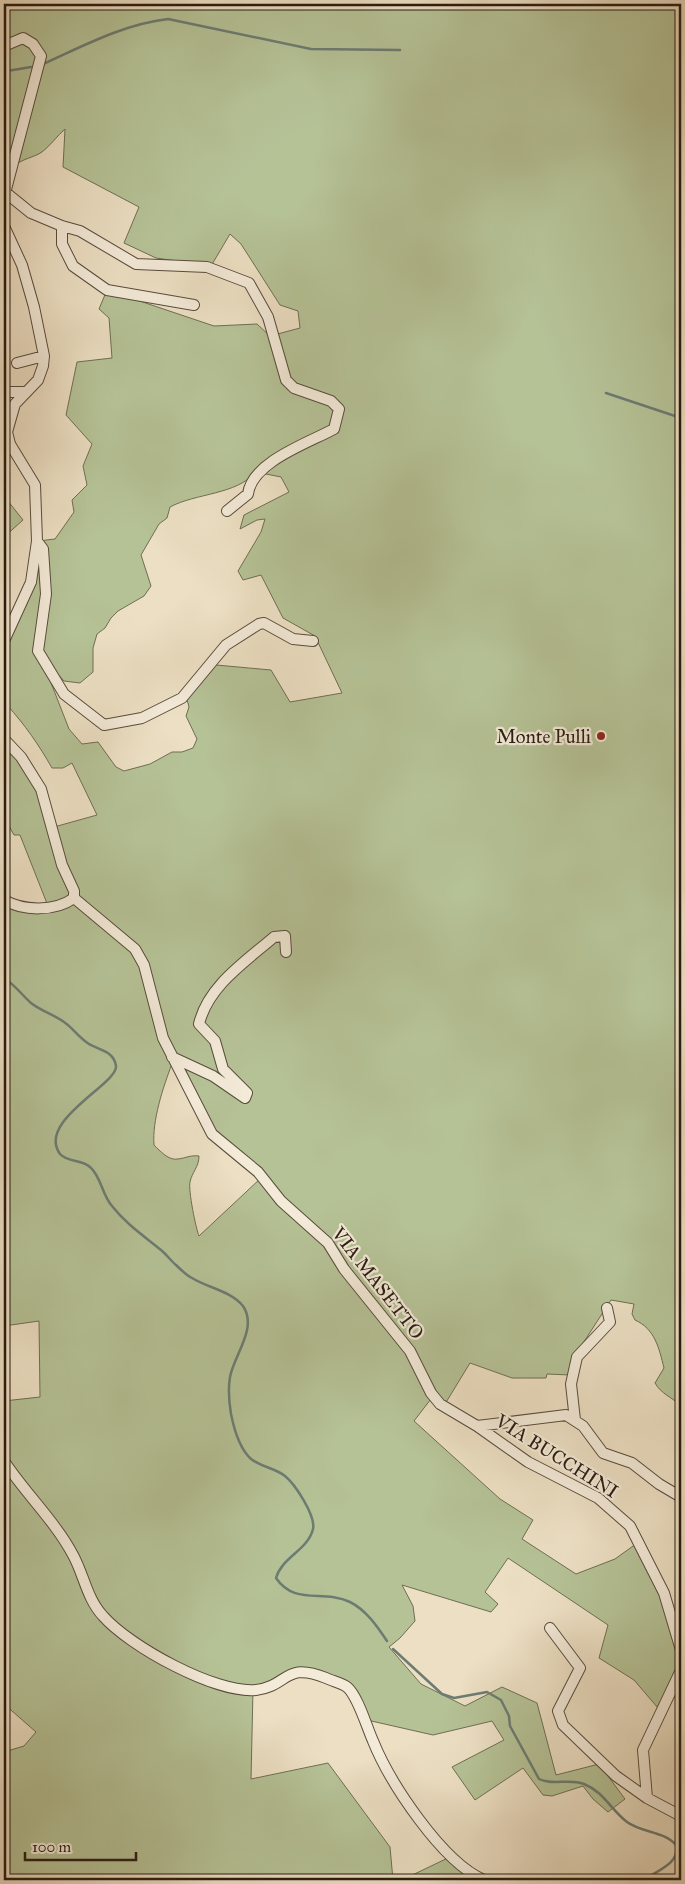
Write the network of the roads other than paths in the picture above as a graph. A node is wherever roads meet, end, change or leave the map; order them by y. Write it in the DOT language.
graph roads {
  1 [pos="9,44"];
  2 [pos="4,195"];
  3 [pos="4,226"];
  4 [pos="62,226"];
  5 [pos="194,304"];
  6 [pos="44,356"];
  7 [pos="17,363"];
  8 [pos="4,392"];
  9 [pos="24,392"];
  10 [pos="6,433"];
  11 [pos="227,511"];
  12 [pos="37,541"];
  13 [pos="4,641"];
  14 [pos="313,641"];
  15 [pos="4,739"];
  16 [pos="74,898"];
  17 [pos="4,900"];
  18 [pos="286,952"];
  19 [pos="172,1056"];
  20 [pos="607,1308"];
  21 [pos="575,1420"];
  22 [pos="477,1426"];
  23 [pos="4,1461"];
  24 [pos="681,1497"];
  25 [pos="550,1628"];
  26 [pos="681,1650"];
  27 [pos="681,1670"];
  28 [pos="647,1798"];
  29 [pos="681,1816"];
  30 [pos="484,1880"];
  1 -- 2 [label="street"];
  2 -- 4 [label="street"];
  3 -- 6 [label="street"];
  4 -- 5 [label="street"];
  4 -- 11 [label="street"];
  6 -- 7 [label="street"];
  6 -- 9 [label="street"];
  8 -- 9 [label="street"];
  9 -- 10 [label="street"];
  10 -- 12 [label="street"];
  12 -- 13 [label="street"];
  12 -- 14 [label="street"];
  15 -- 16 [label="street"];
  16 -- 17 [label="street"];
  16 -- 19 [label="street, VIA MASETTO"];
  18 -- 19 [label="street"];
  19 -- 22 [label="street, VIA MASETTO"];
  20 -- 21 [label="street"];
  21 -- 22 [label="street"];
  21 -- 24 [label="street"];
  22 -- 26 [label="street, VIA BUCCHINI"];
  23 -- 30 [label="street"];
  25 -- 28 [label="street"];
  27 -- 28 [label="street"];
  28 -- 29 [label="street"];
}
